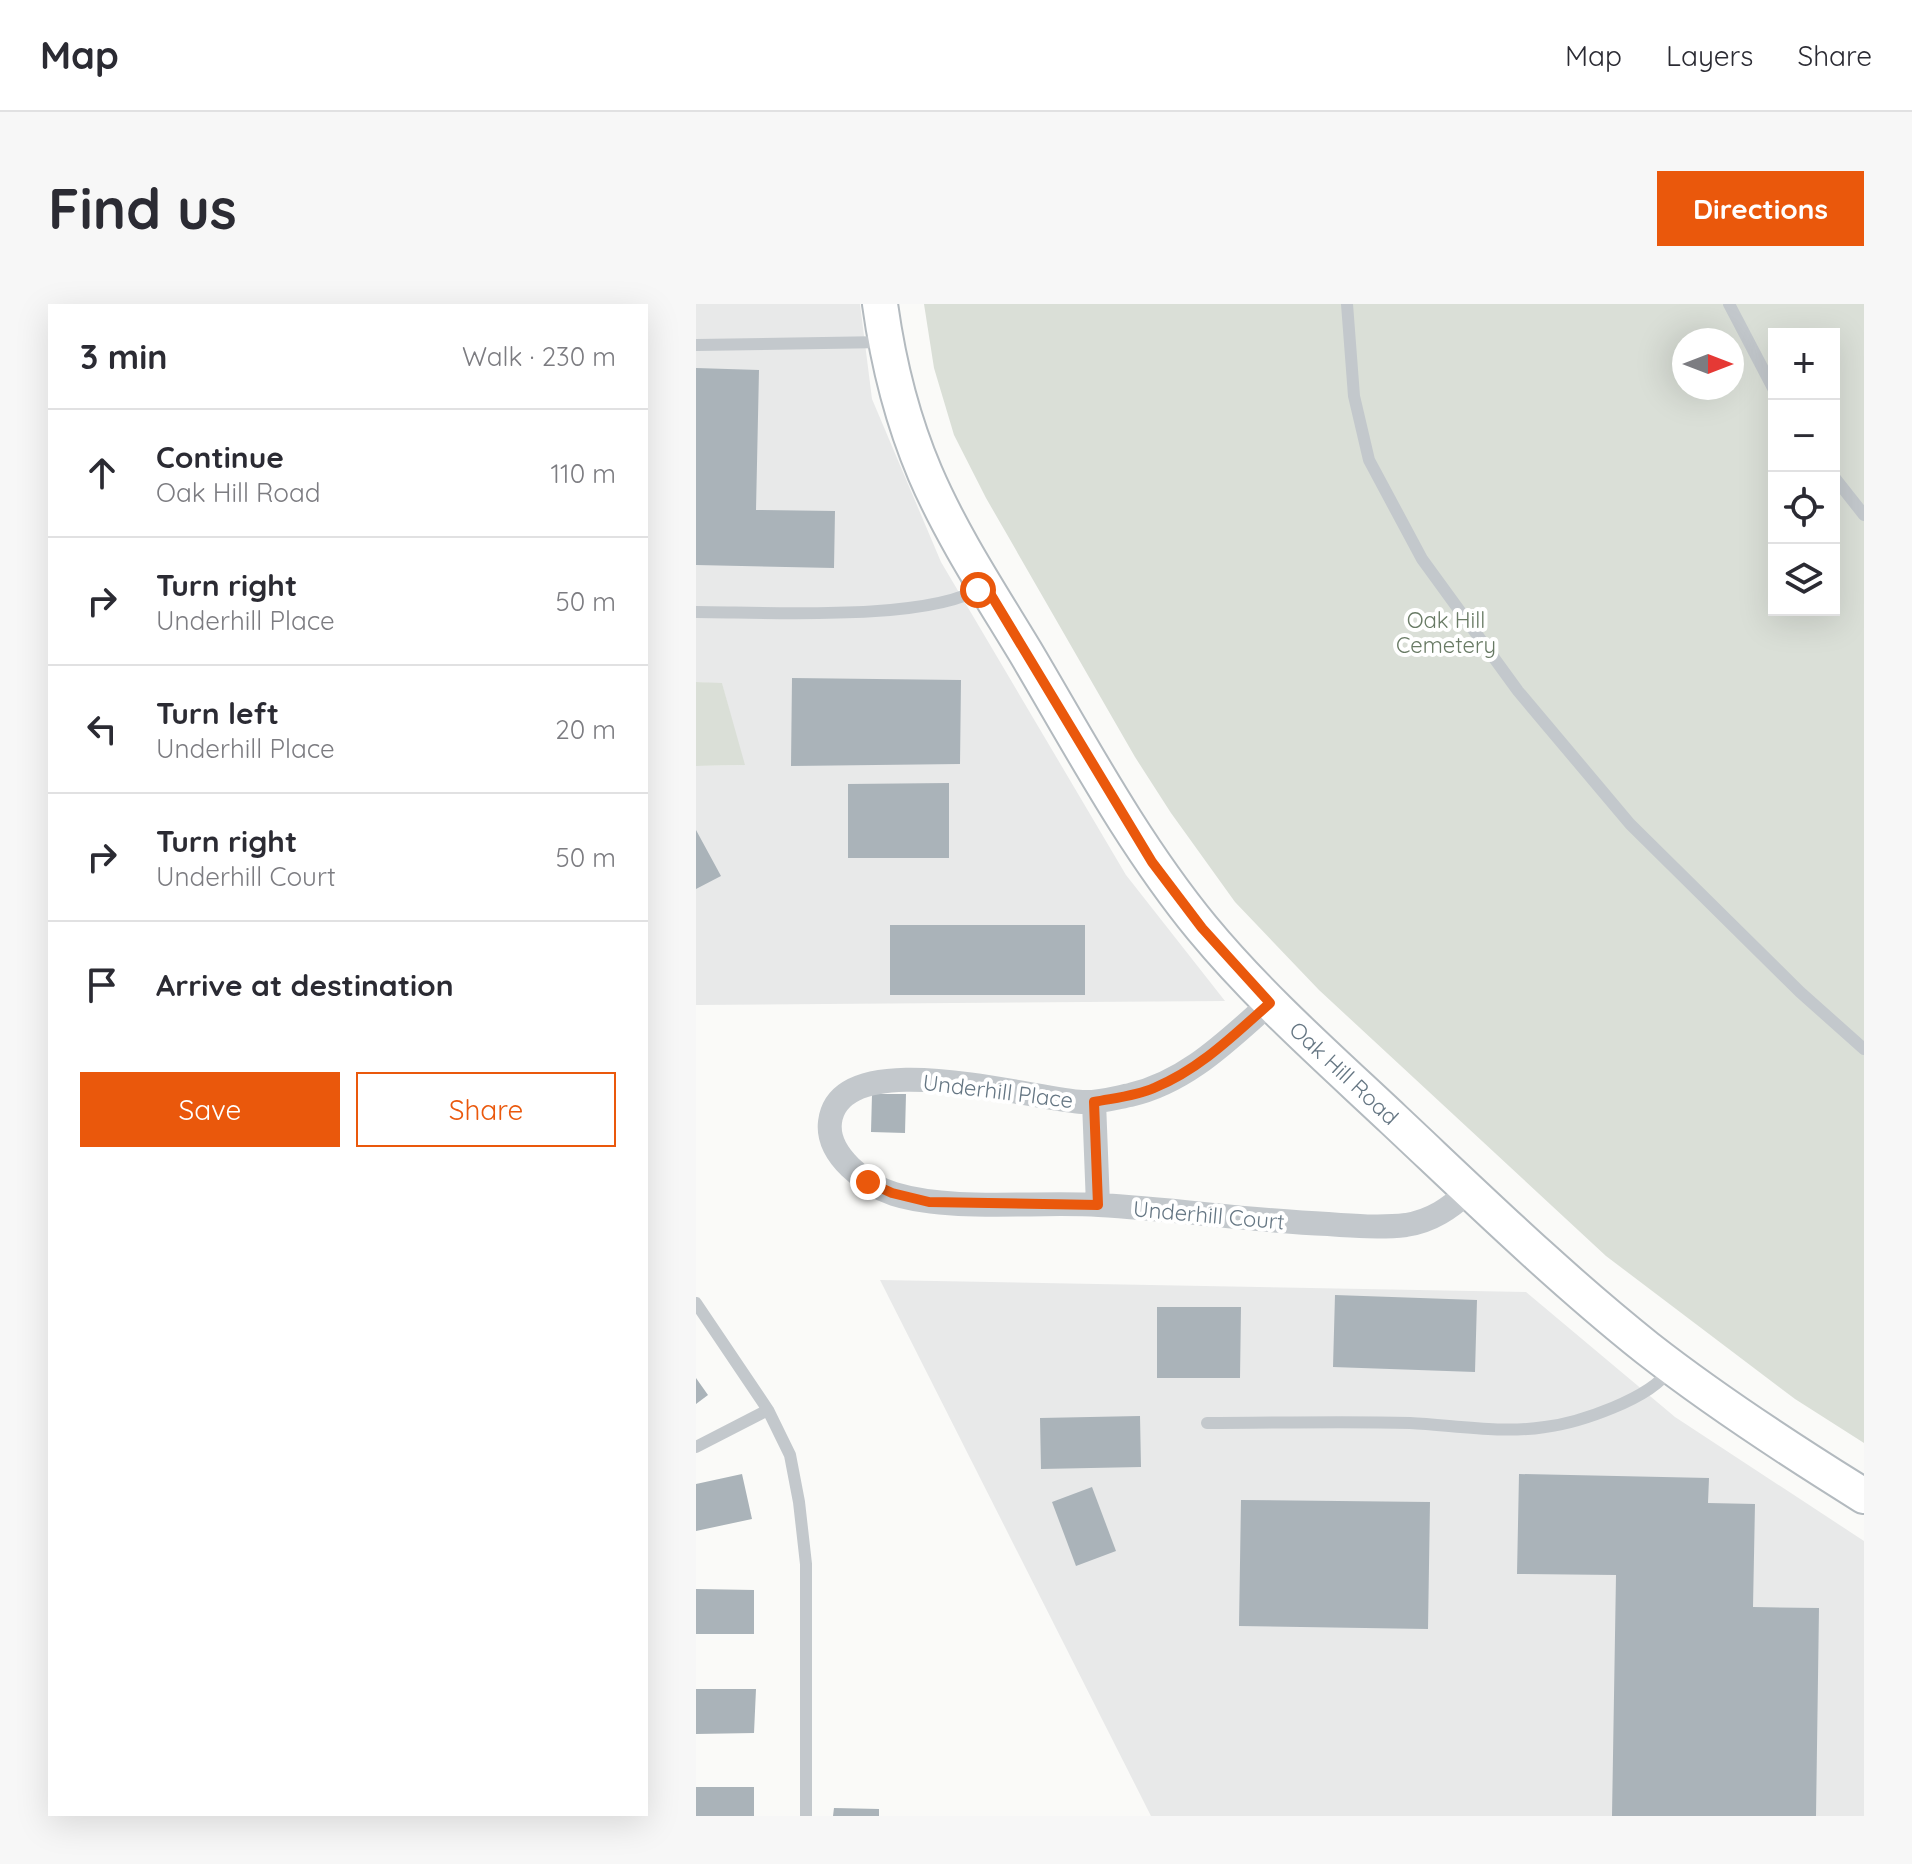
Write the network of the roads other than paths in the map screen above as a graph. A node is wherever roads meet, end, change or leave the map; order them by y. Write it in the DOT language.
graph roads {
  1 [pos="880,304"];
  2 [pos="1347,304"];
  3 [pos="1729,304"];
  4 [pos="887,343"];
  5 [pos="696,345"];
  6 [pos="1768,379"];
  7 [pos="1840,485"];
  8 [pos="1864,515"];
  9 [pos="985,585"];
  10 [pos="696,612"];
  11 [pos="1270,1003"];
  12 [pos="1864,1049"];
  13 [pos="1094,1102"];
  14 [pos="830,1127"];
  15 [pos="1469,1191"];
  16 [pos="1098,1205"];
  17 [pos="696,1303"];
  18 [pos="1671,1366"];
  19 [pos="768,1410"];
  20 [pos="1207,1423"];
  21 [pos="696,1447"];
  22 [pos="1864,1496"];
  23 [pos="806,1816"];
  1 -- 4 [label="main road, Oak Hill Road"];
  2 -- 12 [label="lane"];
  3 -- 6 [label="lane"];
  4 -- 5 [label="lane"];
  4 -- 9 [label="main road, Oak Hill Road"];
  7 -- 8 [label="lane"];
  9 -- 10 [label="lane"];
  9 -- 11 [label="main road, Oak Hill Road"];
  11 -- 13 [label="street, Underhill Place"];
  11 -- 15 [label="main road, Oak Hill Road"];
  13 -- 14 [label="street, Underhill Place"];
  13 -- 16 [label="street, Underhill Place"];
  14 -- 16 [label="street, Underhill Court"];
  15 -- 16 [label="street, Underhill Court"];
  15 -- 18 [label="main road, Oak Hill Road"];
  17 -- 19 [label="lane"];
  18 -- 20 [label="lane"];
  18 -- 22 [label="main road, Oak Hill Road"];
  19 -- 21 [label="lane"];
  19 -- 23 [label="lane"];
}
